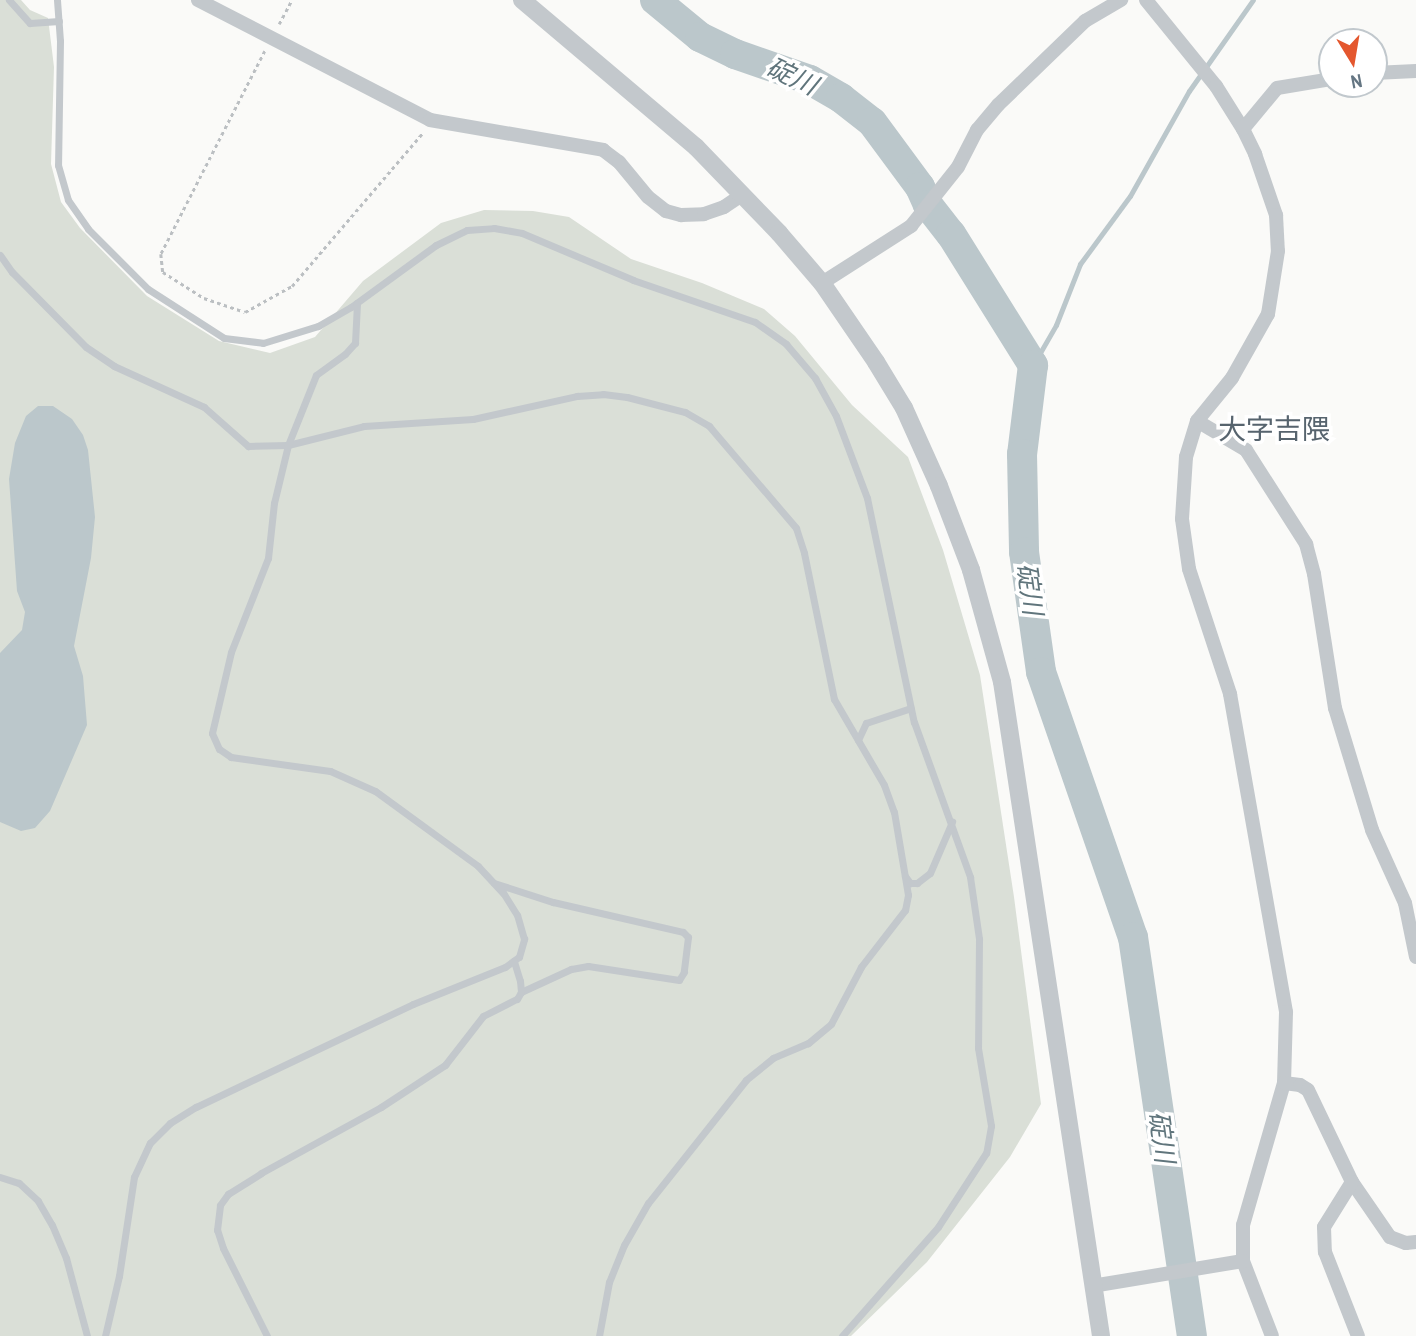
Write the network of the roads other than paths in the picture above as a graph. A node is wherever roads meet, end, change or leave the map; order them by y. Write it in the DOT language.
graph roads {
  1 [pos="9,0"];
  2 [pos="57,0"];
  3 [pos="198,0"];
  4 [pos="522,0"];
  5 [pos="1121,0"];
  6 [pos="1146,0"];
  7 [pos="59,21"];
  8 [pos="1416,71"];
  9 [pos="1388,73"];
  10 [pos="1318,81"];
  11 [pos="1243,130"];
  12 [pos="743,194"];
  13 [pos="0,255"];
  14 [pos="822,283"];
  15 [pos="357,303"];
  16 [pos="1197,421"];
  17 [pos="288,445"];
  18 [pos="911,708"];
  19 [pos="858,740"];
  20 [pos="952,822"];
  21 [pos="904,876"];
  22 [pos="494,883"];
  23 [pos="1416,957"];
  24 [pos="513,961"];
  25 [pos="520,992"];
  26 [pos="1284,1083"];
  27 [pos="0,1177"];
  28 [pos="1352,1182"];
  29 [pos="1416,1242"];
  30 [pos="1242,1261"];
  31 [pos="1092,1286"];
  32 [pos="87,1336"];
  33 [pos="105,1336"];
  34 [pos="267,1336"];
  35 [pos="598,1336"];
  36 [pos="842,1336"];
  37 [pos="1101,1336"];
  38 [pos="1272,1336"];
  39 [pos="1358,1336"];
  1 -- 7 [label="lane"];
  2 -- 7 [label="lane"];
  3 -- 12 [label="street"];
  4 -- 12 [label="street"];
  5 -- 14 [label="street"];
  6 -- 11 [label="street"];
  7 -- 15 [label="lane"];
  8 -- 9 [label="street"];
  10 -- 11 [label="street"];
  11 -- 16 [label="street"];
  12 -- 14 [label="street"];
  13 -- 17 [label="lane"];
  14 -- 31 [label="street"];
  15 -- 17 [label="lane"];
  15 -- 18 [label="lane"];
  16 -- 23 [label="street"];
  16 -- 26 [label="street"];
  17 -- 19 [label="lane"];
  17 -- 22 [label="lane"];
  18 -- 19 [label="lane"];
  18 -- 20 [label="lane"];
  19 -- 21 [label="lane"];
  20 -- 21 [label="lane"];
  20 -- 36 [label="lane"];
  21 -- 35 [label="lane"];
  22 -- 24 [label="lane"];
  22 -- 25 [label="lane"];
  24 -- 25 [label="lane"];
  24 -- 33 [label="lane"];
  25 -- 34 [label="lane"];
  26 -- 28 [label="street"];
  26 -- 30 [label="street"];
  27 -- 32 [label="lane"];
  28 -- 29 [label="street"];
  28 -- 39 [label="street"];
  30 -- 31 [label="street"];
  30 -- 38 [label="street"];
  31 -- 37 [label="street"];
}
